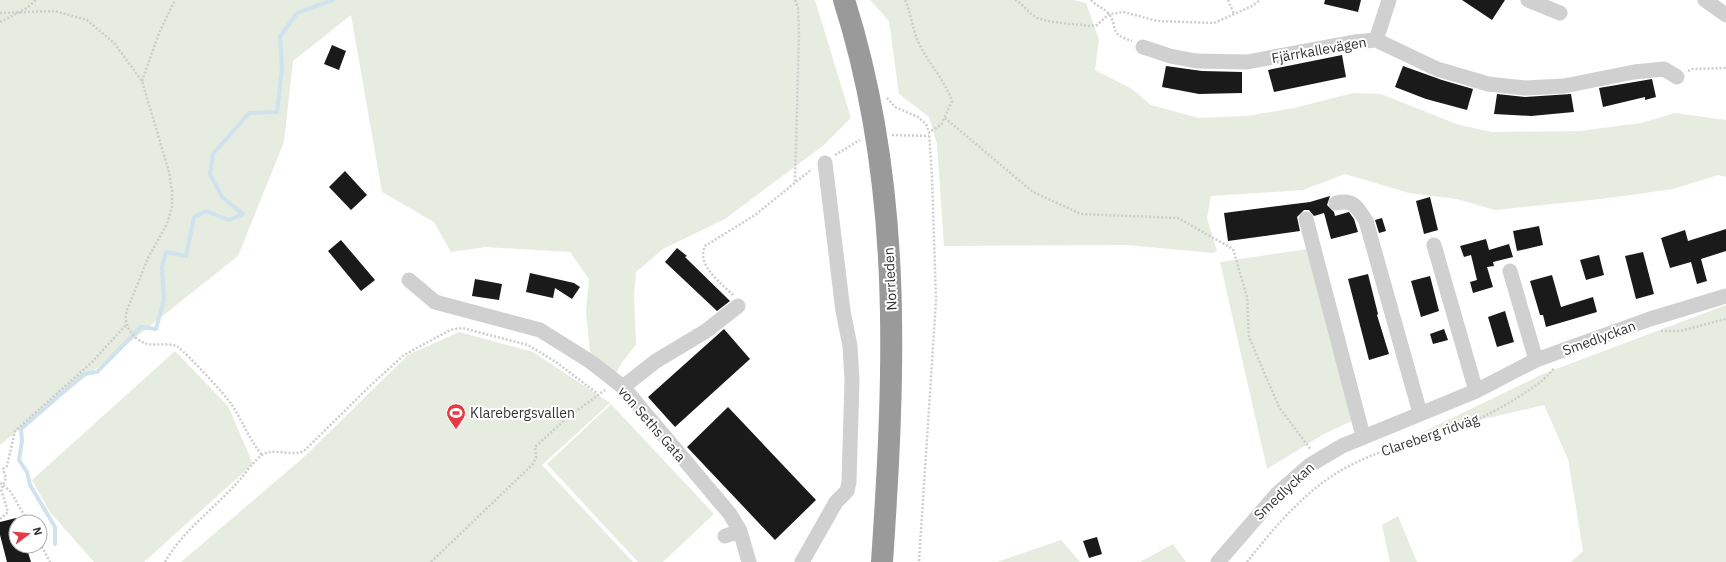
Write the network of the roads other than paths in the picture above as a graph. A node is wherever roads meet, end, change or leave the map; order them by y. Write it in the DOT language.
graph roads {
  1 [pos="844,0"];
  2 [pos="1389,0"];
  3 [pos="1528,0"];
  4 [pos="1705,0"];
  5 [pos="1560,13"];
  6 [pos="1726,15"];
  7 [pos="1376,40"];
  8 [pos="1143,47"];
  9 [pos="1677,77"];
  10 [pos="825,163"];
  11 [pos="1336,203"];
  12 [pos="1306,219"];
  13 [pos="1434,245"];
  14 [pos="1510,271"];
  15 [pos="409,280"];
  16 [pos="1726,296"];
  17 [pos="738,306"];
  18 [pos="1536,360"];
  19 [pos="620,385"];
  20 [pos="1476,391"];
  21 [pos="1420,413"];
  22 [pos="1363,436"];
  23 [pos="740,531"];
  24 [pos="725,536"];
  25 [pos="749,562"];
  26 [pos="802,562"];
  27 [pos="882,562"];
  28 [pos="1218,562"];
  1 -- 27 [label="highway, Norrleden"];
  2 -- 7 [label="street"];
  3 -- 5 [label="street"];
  4 -- 6 [label="street"];
  7 -- 8 [label="street, Fjärrkallevägen"];
  7 -- 9 [label="street, Fjärrkallevägen"];
  10 -- 26 [label="street"];
  11 -- 21 [label="street"];
  12 -- 22 [label="street"];
  13 -- 20 [label="street"];
  14 -- 18 [label="street"];
  15 -- 19 [label="street, von Seths Gata"];
  16 -- 18 [label="street, Smedlyckan"];
  17 -- 19 [label="street"];
  18 -- 20 [label="street, Smedlyckan"];
  19 -- 23 [label="street, von Seths Gata"];
  20 -- 21 [label="street, Smedlyckan"];
  21 -- 22 [label="street, Smedlyckan"];
  22 -- 28 [label="street, Smedlyckan"];
  23 -- 24 [label="street"];
  23 -- 25 [label="street, von Seths Gata"];
}
